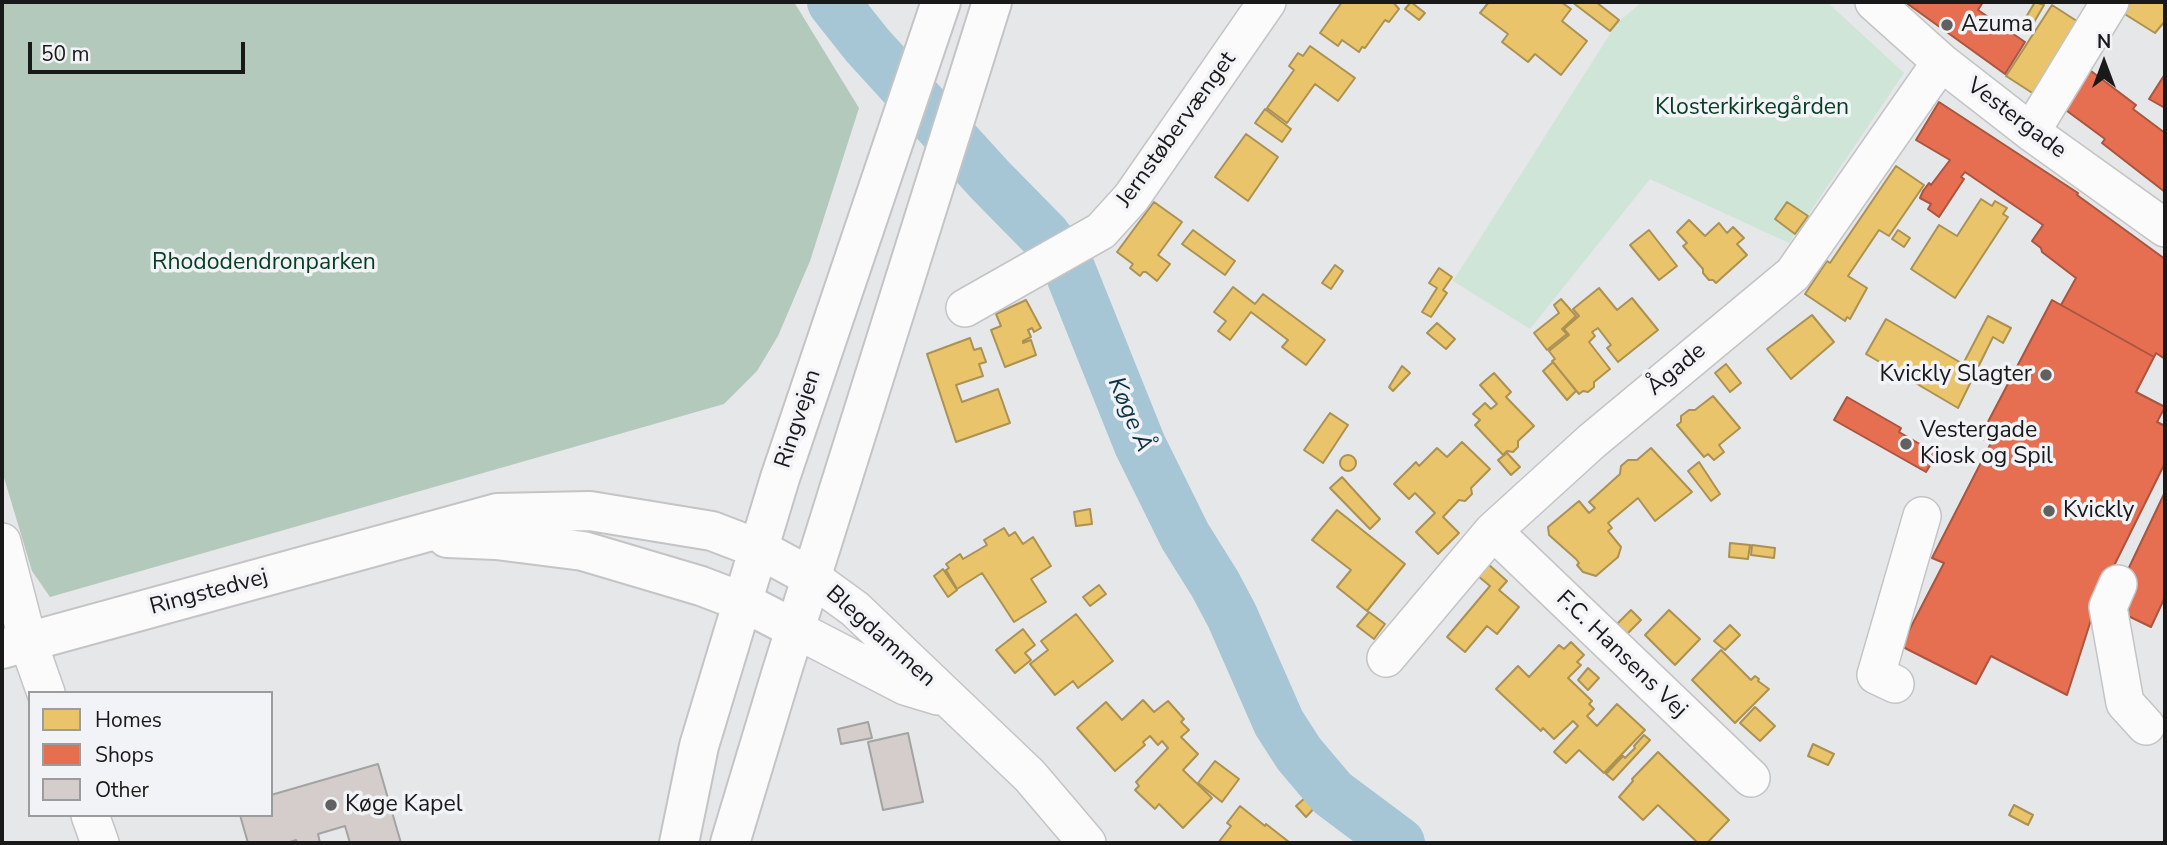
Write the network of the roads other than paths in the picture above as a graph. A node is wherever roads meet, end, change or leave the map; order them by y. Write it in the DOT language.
graph roads {
  1 [pos="992,2"];
  2 [pos="1267,2"];
  3 [pos="1874,2"];
  4 [pos="2110,2"];
  5 [pos="937,17"];
  6 [pos="1941,61"];
  7 [pos="2031,132"];
  8 [pos="2165,228"];
  9 [pos="965,308"];
  10 [pos="1922,516"];
  11 [pos="1493,531"];
  12 [pos="417,537"];
  13 [pos="2,542"];
  14 [pos="759,549"];
  15 [pos="811,577"];
  16 [pos="2118,584"];
  17 [pos="743,602"];
  18 [pos="795,629"];
  19 [pos="15,645"];
  20 [pos="1386,658"];
  21 [pos="1895,684"];
  22 [pos="45,691"];
  23 [pos="948,699"];
  24 [pos="2146,726"];
  25 [pos="1751,778"];
  26 [pos="91,817"];
  27 [pos="100,843"];
  28 [pos="678,843"];
  29 [pos="730,843"];
  30 [pos="1087,843"];
  1 -- 15 [label="main road"];
  2 -- 9 [label="street, Jernstøbervænget"];
  3 -- 6 [label="street, Vestergade"];
  4 -- 7 [label="street"];
  5 -- 14 [label="main road, Ringvejen"];
  6 -- 7 [label="street, Vestergade"];
  6 -- 11 [label="street, Ågade"];
  7 -- 8 [label="street, Vestergade"];
  10 -- 21 [label="street"];
  11 -- 20 [label="street, Ågade"];
  11 -- 25 [label="street, F.C. Hansens Vej"];
  12 -- 14 [label="main road, Ringstedvej"];
  12 -- 17 [label="main road, Ringstedvej"];
  12 -- 19 [label="main road, Ringstedvej"];
  13 -- 19 [label="street"];
  14 -- 15 [label="main road, Ringstedvej"];
  14 -- 17 [label="main road, Ringvejen"];
  15 -- 18 [label="main road"];
  15 -- 23 [label="street, Blegdammen"];
  16 -- 24 [label="street"];
  17 -- 18 [label="main road, Ringstedvej"];
  17 -- 28 [label="main road, Ringvejen"];
  18 -- 23 [label="street, Blegdammen"];
  18 -- 29 [label="main road"];
  19 -- 22 [label="street"];
  23 -- 30 [label="street, Blegdammen"];
  26 -- 27 [label="street"];
}
